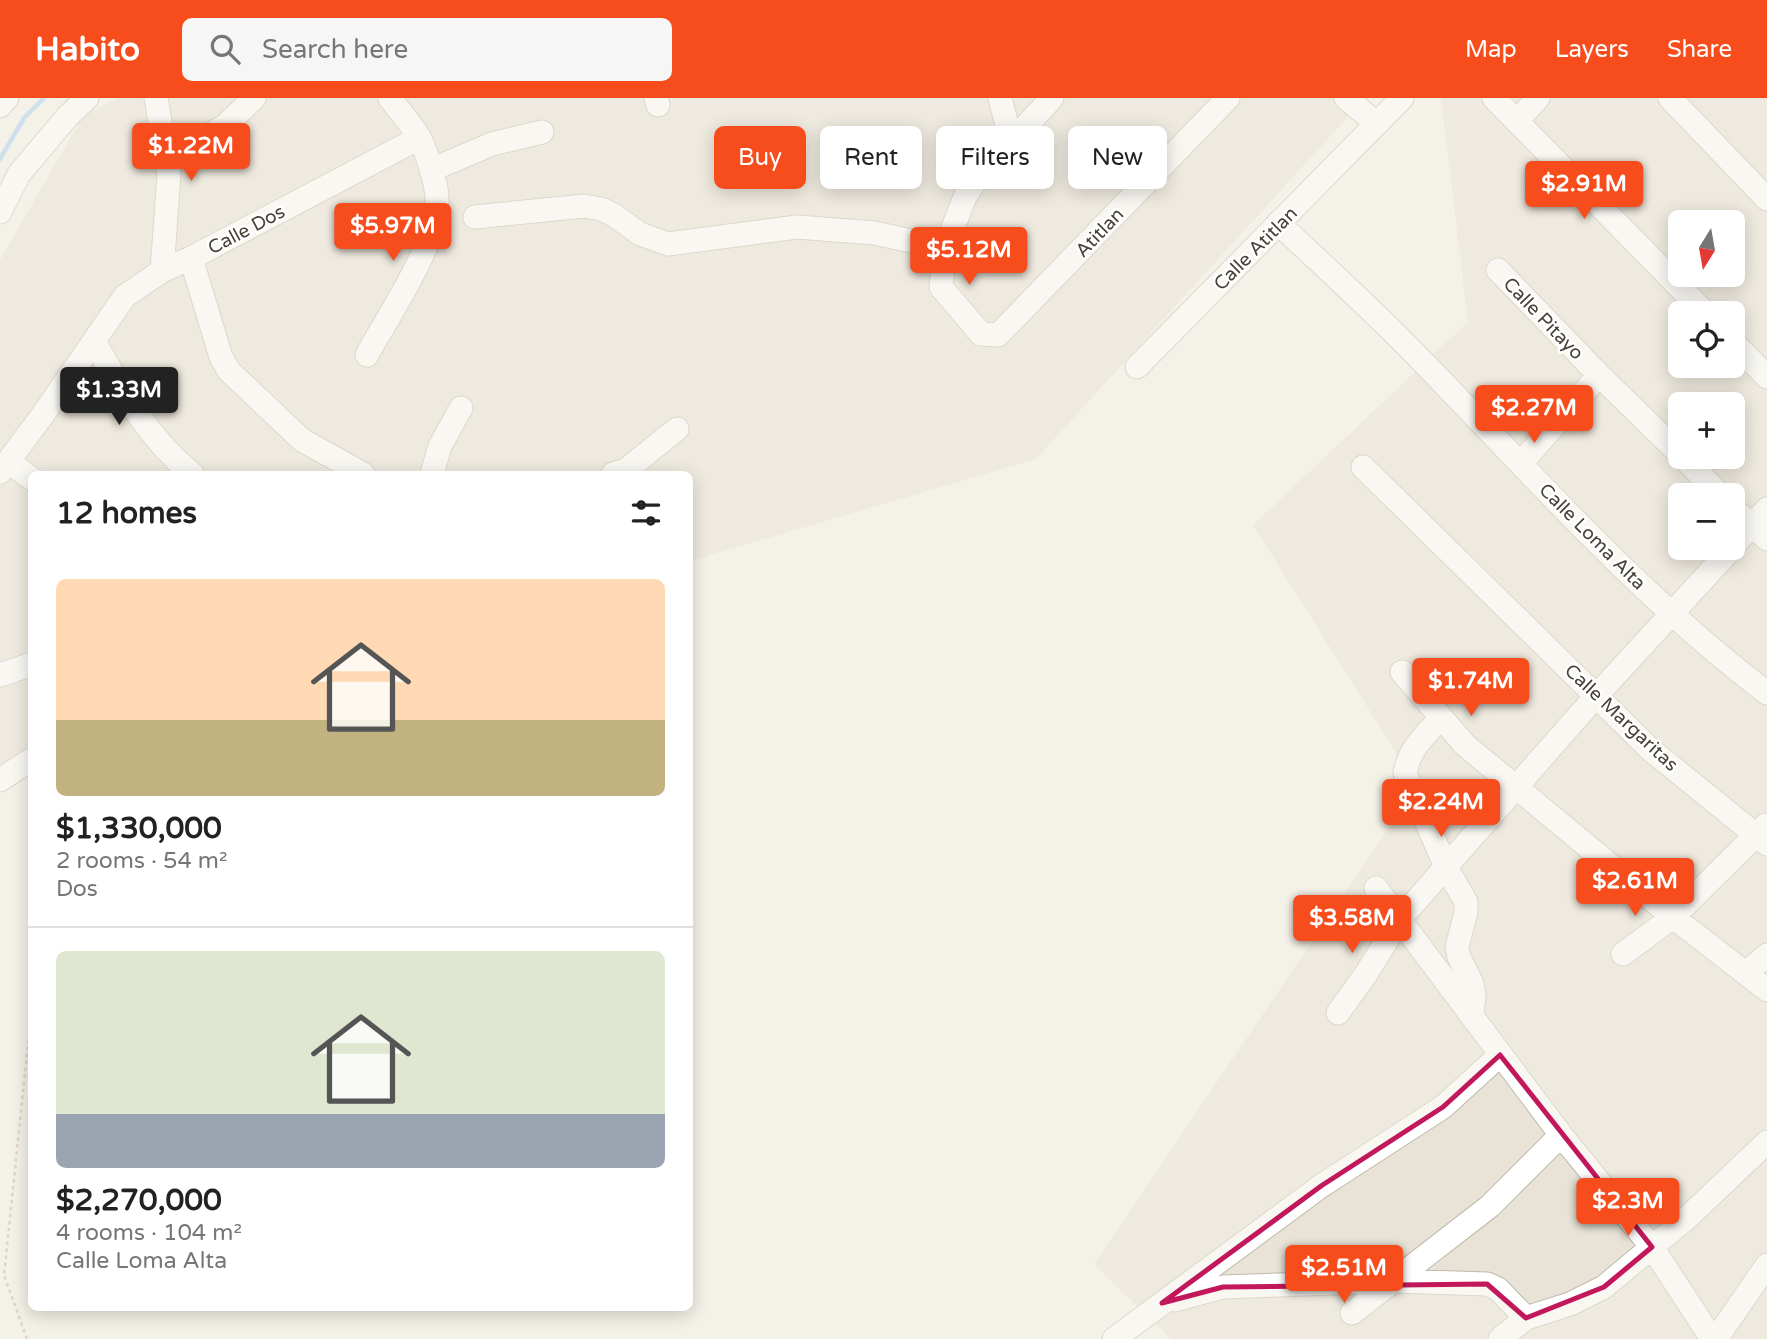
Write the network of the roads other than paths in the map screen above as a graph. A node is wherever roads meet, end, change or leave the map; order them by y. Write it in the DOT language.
graph roads {
  1 [pos="6,98"];
  2 [pos="87,98"];
  3 [pos="156,98"];
  4 [pos="254,98"];
  5 [pos="390,98"];
  6 [pos="1000,98"];
  7 [pos="1052,98"];
  8 [pos="1228,98"];
  9 [pos="1346,98"];
  10 [pos="1402,98"];
  11 [pos="1494,98"];
  12 [pos="1538,98"];
  13 [pos="1670,98"];
  14 [pos="0,106"];
  15 [pos="1517,121"];
  16 [pos="1377,124"];
  17 [pos="1007,126"];
  18 [pos="1025,126"];
  19 [pos="542,132"];
  20 [pos="419,138"];
  21 [pos="203,139"];
  22 [pos="431,170"];
  23 [pos="970,189"];
  24 [pos="1767,199"];
  25 [pos="0,212"];
  26 [pos="475,217"];
  27 [pos="1278,223"];
  28 [pos="945,248"];
  29 [pos="191,258"];
  30 [pos="1498,270"];
  31 [pos="162,271"];
  32 [pos="1693,301"];
  33 [pos="94,341"];
  34 [pos="1745,354"];
  35 [pos="367,355"];
  36 [pos="1137,367"];
  37 [pos="1598,375"];
  38 [pos="1767,377"];
  39 [pos="461,408"];
  40 [pos="677,429"];
  41 [pos="1668,442"];
  42 [pos="1521,463"];
  43 [pos="4,466"];
  44 [pos="1363,467"];
  45 [pos="1695,469"];
  46 [pos="188,471"];
  47 [pos="358,471"];
  48 [pos="433,471"];
  49 [pos="623,471"];
  50 [pos="28,476"];
  51 [pos="1708,483"];
  52 [pos="1767,509"];
  53 [pos="1745,520"];
  54 [pos="1759,533"];
  55 [pos="1720,560"];
  56 [pos="1672,614"];
  57 [pos="28,665"];
  58 [pos="1402,672"];
  59 [pos="0,675"];
  60 [pos="1767,693"];
  61 [pos="1597,695"];
  62 [pos="1441,718"];
  63 [pos="28,762"];
  64 [pos="0,780"];
  65 [pos="1516,788"];
  66 [pos="1763,834"];
  67 [pos="1446,867"];
  68 [pos="1376,888"];
  69 [pos="1673,917"];
  70 [pos="1400,919"];
  71 [pos="1623,954"];
  72 [pos="1767,955"];
  73 [pos="1746,973"];
  74 [pos="1767,990"];
  75 [pos="1338,1013"];
  76 [pos="1472,1014"];
  77 [pos="1500,1055"];
  78 [pos="1561,1135"];
  79 [pos="1767,1142"];
  80 [pos="1652,1247"];
  81 [pos="1767,1265"];
  82 [pos="1394,1281"];
  83 [pos="1162,1303"];
  84 [pos="1352,1313"];
  85 [pos="1526,1318"];
  86 [pos="1114,1339"];
  87 [pos="1500,1339"];
  88 [pos="1714,1339"];
  1 -- 14 [label="street"];
  2 -- 25 [label="street"];
  3 -- 31 [label="street"];
  4 -- 21 [label="street"];
  5 -- 20 [label="street"];
  6 -- 17 [label="street"];
  7 -- 18 [label="street"];
  8 -- 28 [label="street, Atitlan"];
  9 -- 16 [label="street"];
  10 -- 16 [label="street, Calle Atitlan"];
  11 -- 15 [label="street"];
  12 -- 15 [label="street"];
  13 -- 24 [label="street"];
  15 -- 32 [label="street"];
  16 -- 27 [label="street, Calle Atitlan"];
  19 -- 22 [label="street"];
  20 -- 22 [label="street"];
  20 -- 29 [label="street, Calle Dos"];
  22 -- 35 [label="street"];
  23 -- 28 [label="street"];
  26 -- 28 [label="street"];
  27 -- 36 [label="street, Calle Atitlan"];
  27 -- 42 [label="street, Calle Loma Alta"];
  29 -- 31 [label="street, Calle Dos"];
  29 -- 47 [label="street"];
  30 -- 37 [label="street, Calle Pitayo"];
  31 -- 33 [label="street, Calle Dos"];
  33 -- 43 [label="street, Calle Dos"];
  33 -- 46 [label="street"];
  34 -- 38 [label="street"];
  37 -- 41 [label="street, Calle Pitayo"];
  37 -- 42 [label="street"];
  39 -- 48 [label="street"];
  40 -- 49 [label="street"];
  42 -- 56 [label="street, Calle Loma Alta"];
  43 -- 50 [label="street"];
  44 -- 61 [label="street, Calle Margaritas"];
  45 -- 51 [label="street, Calle Pitayo"];
  52 -- 54 [label="street"];
  53 -- 54 [label="street"];
  55 -- 56 [label="street"];
  56 -- 60 [label="street, Calle Loma Alta"];
  56 -- 61 [label="street"];
  57 -- 59 [label="street"];
  58 -- 62 [label="street"];
  61 -- 65 [label="street"];
  61 -- 66 [label="street, Calle Margaritas"];
  62 -- 65 [label="street"];
  62 -- 67 [label="street"];
  63 -- 64 [label="street"];
  65 -- 67 [label="street"];
  65 -- 69 [label="street"];
  66 -- 69 [label="street"];
  67 -- 70 [label="street"];
  67 -- 76 [label="street"];
  68 -- 70 [label="street"];
  69 -- 71 [label="street"];
  69 -- 73 [label="street"];
  70 -- 75 [label="street"];
  70 -- 76 [label="street"];
  72 -- 73 [label="street"];
  73 -- 74 [label="street"];
  76 -- 77 [label="street"];
  77 -- 78 [label="street"];
  77 -- 83 [label="street"];
  78 -- 80 [label="street"];
  78 -- 82 [label="street"];
  79 -- 80 [label="street"];
  80 -- 85 [label="street"];
  80 -- 88 [label="street"];
  81 -- 88 [label="street"];
  82 -- 83 [label="street"];
  82 -- 84 [label="street"];
  82 -- 85 [label="street"];
  83 -- 86 [label="street"];
  85 -- 87 [label="street"];
}
